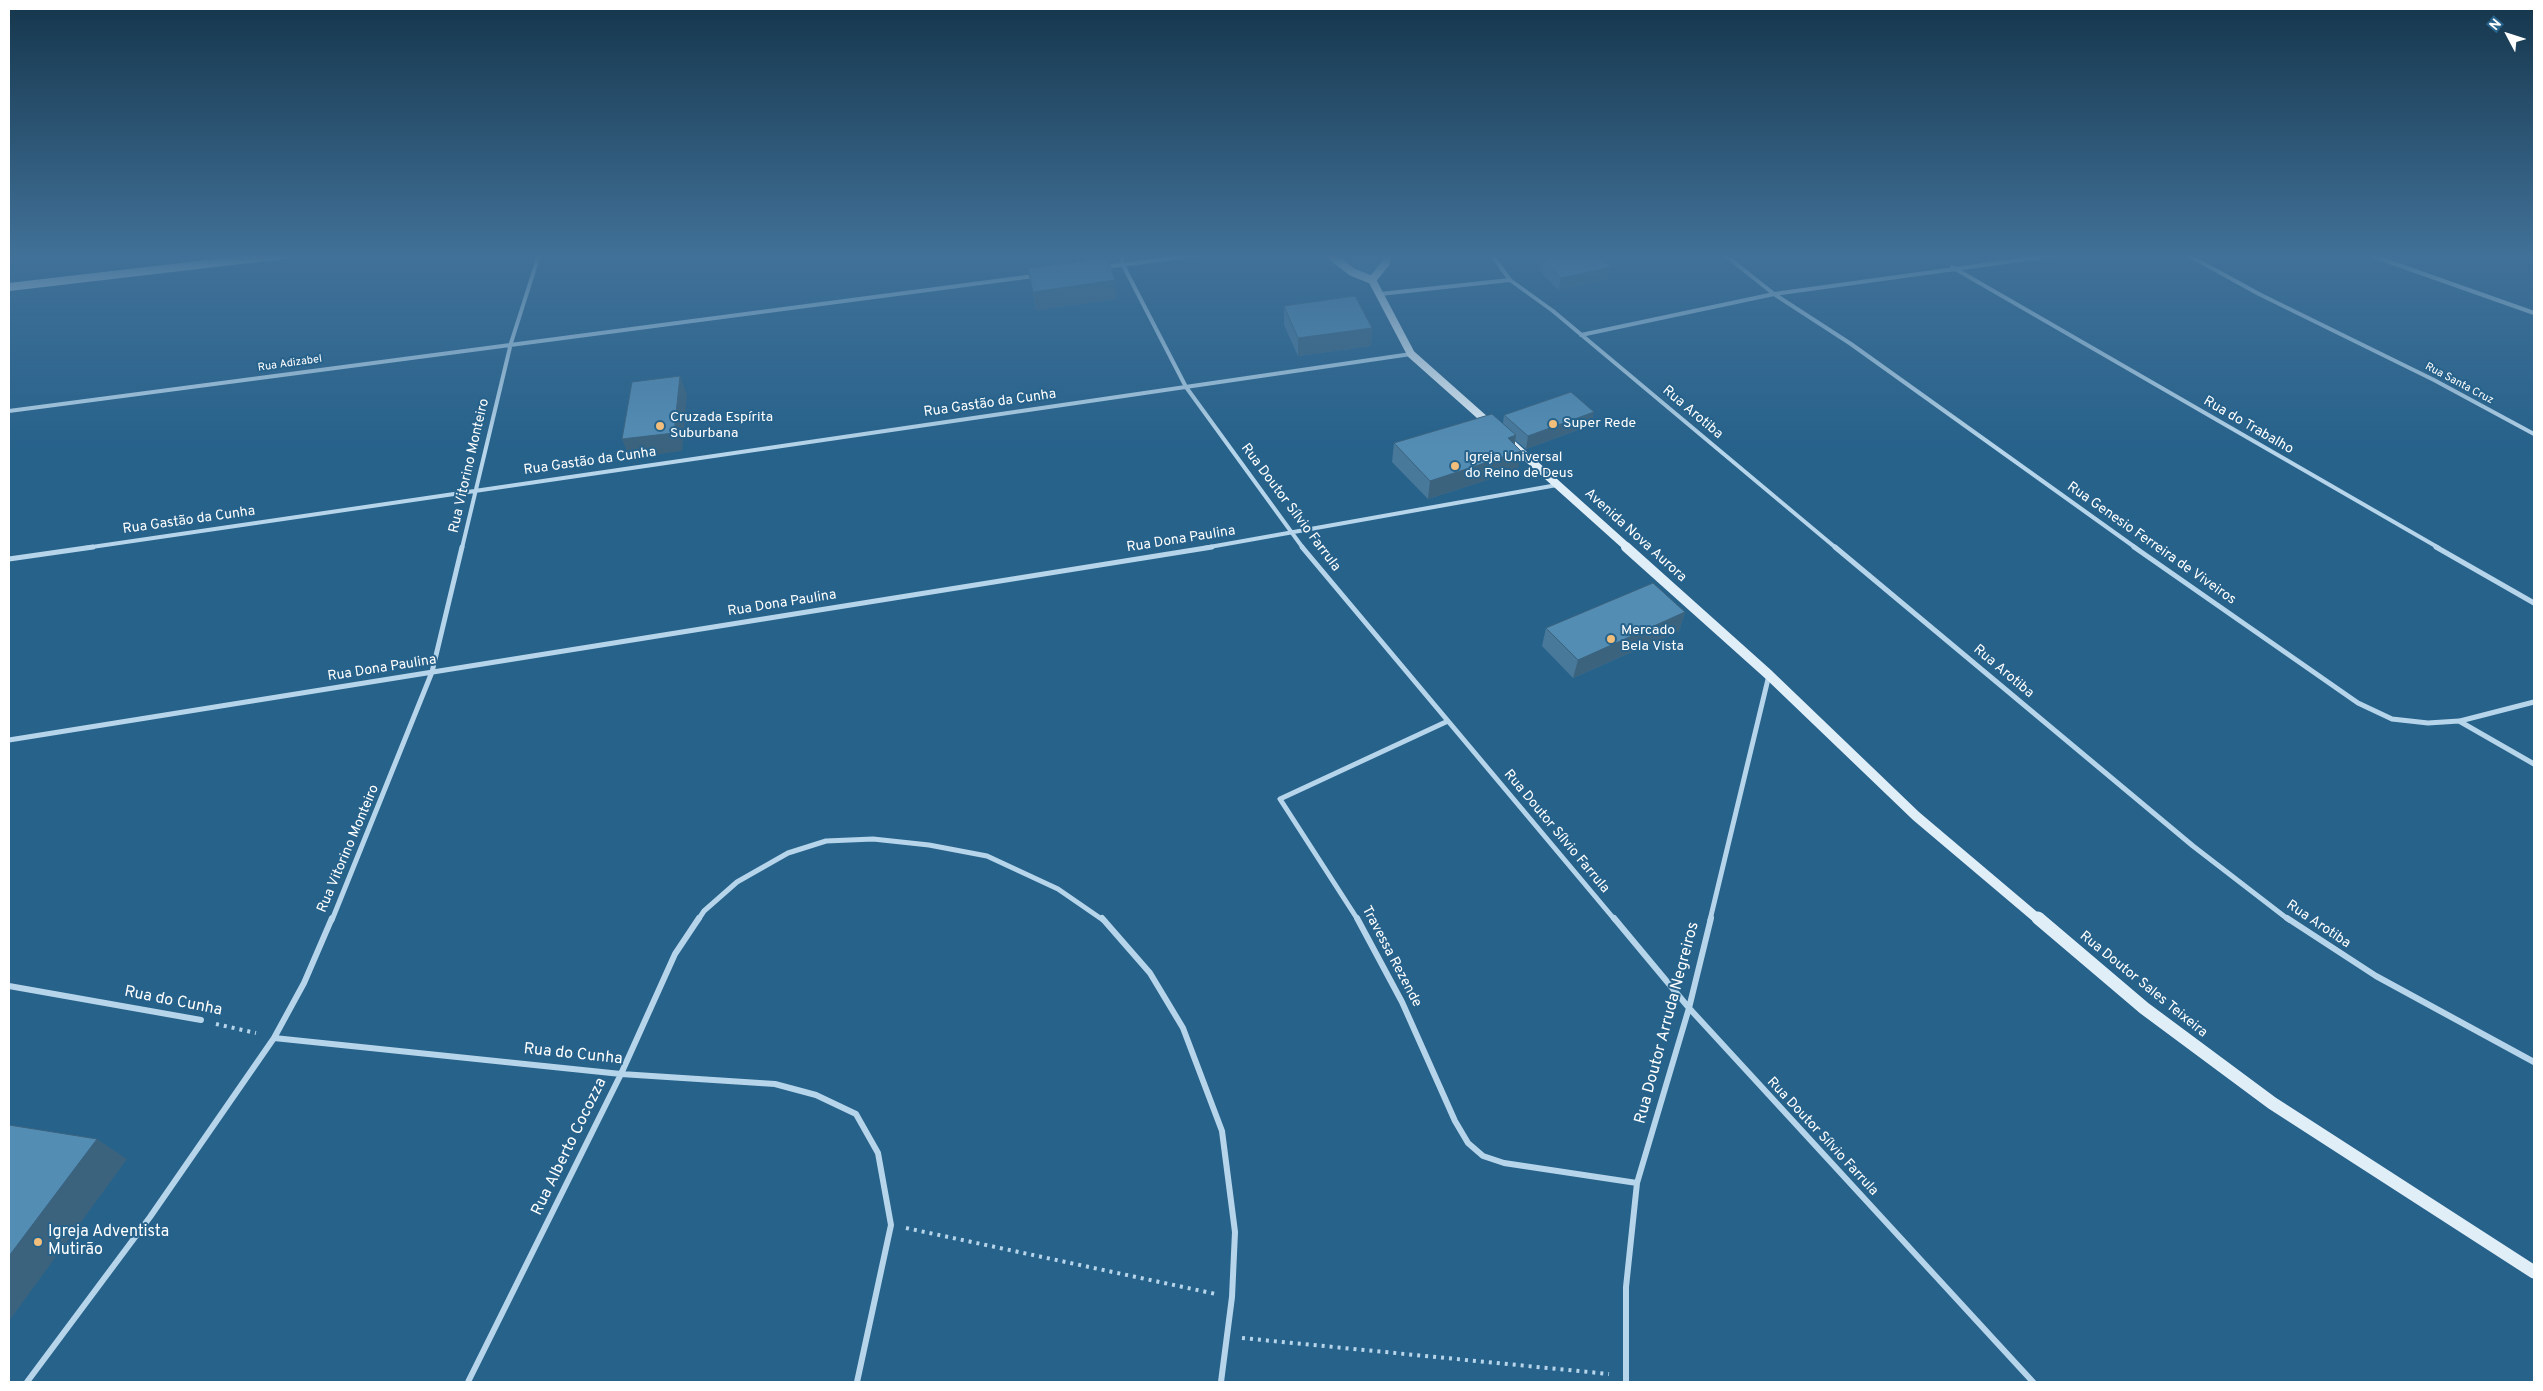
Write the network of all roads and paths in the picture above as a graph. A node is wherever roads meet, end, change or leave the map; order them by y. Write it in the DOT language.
graph roads {
  1 [pos="518,320"];
  2 [pos="692,320"];
  3 [pos="1151,320"];
  4 [pos="1393,320"];
  5 [pos="1562,320"];
  6 [pos="1653,320"];
  7 [pos="1814,320"];
  8 [pos="2044,320"];
  9 [pos="2312,320"];
  10 [pos="1582,335"];
  11 [pos="511,343"];
  12 [pos="1411,354"];
  13 [pos="1186,387"];
  14 [pos="9,411"];
  15 [pos="1499,432"];
  16 [pos="2534,434"];
  17 [pos="1506,439"];
  18 [pos="1557,485"];
  19 [pos="477,490"];
  20 [pos="1292,534"];
  21 [pos="9,558"];
  22 [pos="2534,602"];
  23 [pos="432,672"];
  24 [pos="1770,675"];
  25 [pos="2534,702"];
  26 [pos="1448,721"];
  27 [pos="2459,721"];
  28 [pos="9,740"];
  29 [pos="2534,764"];
  30 [pos="9,986"];
  31 [pos="1689,1008"];
  32 [pos="201,1020"];
  33 [pos="274,1038"];
  34 [pos="2534,1062"];
  35 [pos="621,1074"];
  36 [pos="1637,1183"];
  37 [pos="891,1225"];
  38 [pos="2534,1272"];
  39 [pos="1232,1297"];
  40 [pos="1227,1337"];
  41 [pos="1626,1379"];
  42 [pos="27,1382"];
  43 [pos="468,1382"];
  44 [pos="857,1382"];
  45 [pos="1221,1382"];
  46 [pos="2033,1382"];
  1 -- 11 [label="street, Rua Vitorino Monteiro"];
  2 -- 11 [label="street, Rua Adizabel"];
  3 -- 13 [label="street, Rua Doutor Sílvio Farrula"];
  4 -- 12 [label="street"];
  5 -- 10 [label="street, Rua Arotiba"];
  6 -- 10 [label="street"];
  7 -- 27 [label="street, Rua Genesio Ferreira de Viveiros"];
  8 -- 22 [label="street, Rua do Trabalho"];
  9 -- 16 [label="street, Rua Santa Cruz"];
  10 -- 34 [label="street, Rua Arotiba"];
  11 -- 14 [label="street, Rua Adizabel"];
  11 -- 19 [label="street, Rua Vitorino Monteiro"];
  12 -- 13 [label="street, Rua Gastão da Cunha"];
  12 -- 15 [label="street"];
  13 -- 19 [label="street, Rua Gastão da Cunha"];
  13 -- 20 [label="street, Rua Doutor Sílvio Farrula"];
  17 -- 18 [label="street, Avenida Nova Aurora"];
  18 -- 20 [label="street, Rua Dona Paulina"];
  18 -- 24 [label="street, Avenida Nova Aurora"];
  19 -- 21 [label="street, Rua Gastão da Cunha"];
  19 -- 23 [label="street, Rua Vitorino Monteiro"];
  20 -- 23 [label="street, Rua Dona Paulina"];
  20 -- 26 [label="street, Rua Doutor Sílvio Farrula"];
  23 -- 28 [label="street, Rua Dona Paulina"];
  23 -- 33 [label="street, Rua Vitorino Monteiro"];
  24 -- 31 [label="street, Rua Doutor Arruda Negreiros"];
  24 -- 38 [label="street, Rua Doutor Sales Teixeira"];
  25 -- 27 [label="street, Rua Genesio Ferreira de Viveiros"];
  26 -- 31 [label="street, Rua Doutor Sílvio Farrula"];
  26 -- 36 [label="street, Travessa Rezende"];
  27 -- 29 [label="street"];
  30 -- 32 [label="street, Rua do Cunha"];
  31 -- 36 [label="street, Rua Doutor Arruda Negreiros"];
  31 -- 46 [label="street, Rua Doutor Sílvio Farrula"];
  32 -- 33 [label="path, Rua do Cunha"];
  33 -- 35 [label="street, Rua do Cunha"];
  33 -- 42 [label="street, Rua Vitorino Monteiro"];
  35 -- 37 [label="street, Rua do Cunha"];
  35 -- 39 [label="street, Rua Alberto Cocozza"];
  35 -- 43 [label="street, Rua Alberto Cocozza"];
  36 -- 41 [label="street, Rua Doutor Arruda Negreiros"];
  37 -- 39 [label="path"];
  37 -- 44 [label="street, Rua do Cunha"];
  39 -- 40 [label="street, Rua Alberto Cocozza"];
  40 -- 41 [label="path"];
  40 -- 45 [label="street, Rua Alberto Cocozza"];
}
